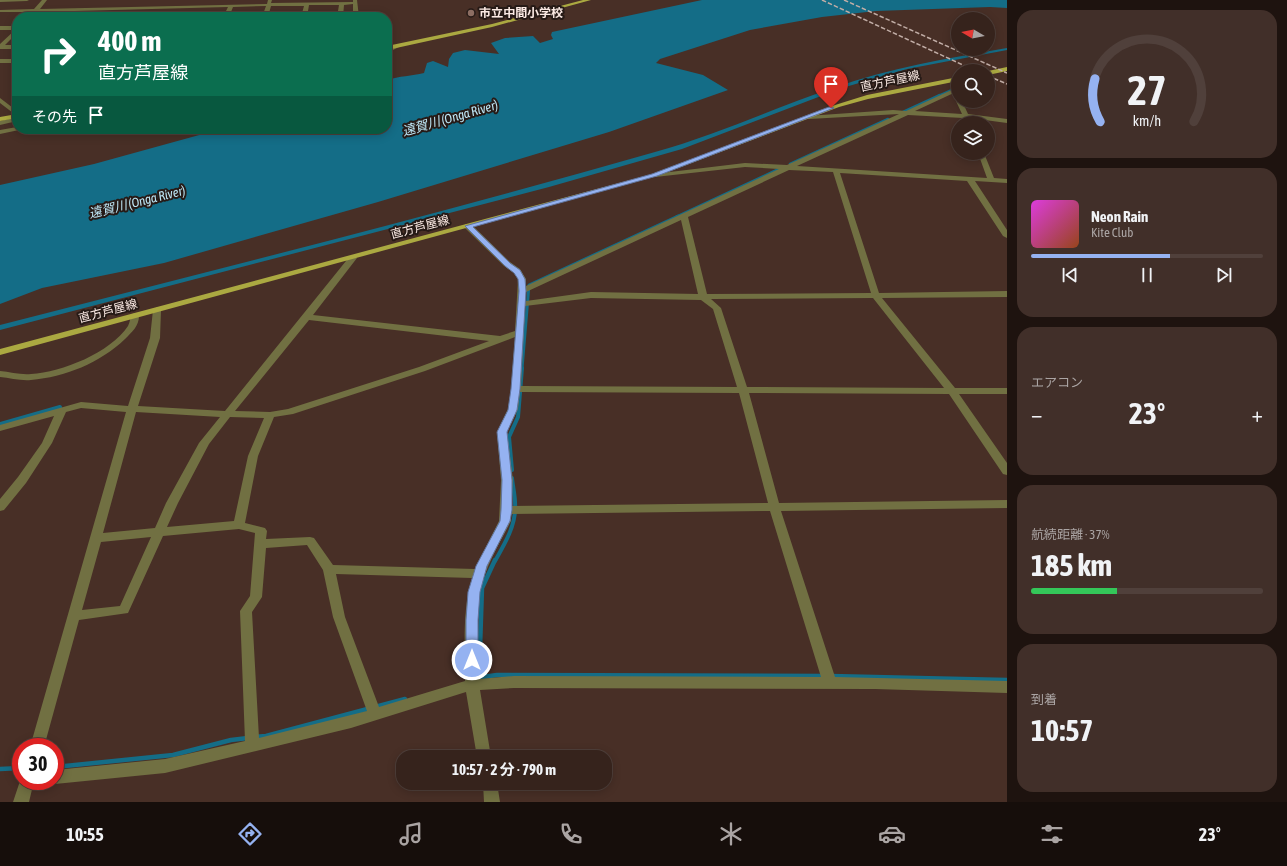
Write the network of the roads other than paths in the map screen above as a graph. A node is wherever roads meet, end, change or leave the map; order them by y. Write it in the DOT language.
graph roads {
  1 [pos="27,0"];
  2 [pos="45,0"];
  3 [pos="196,0"];
  4 [pos="589,0"];
  5 [pos="0,1"];
  6 [pos="354,1"];
  7 [pos="269,2"];
  8 [pos="342,3"];
  9 [pos="307,4"];
  10 [pos="231,6"];
  11 [pos="191,9"];
  12 [pos="77,10"];
  13 [pos="35,11"];
  14 [pos="0,12"];
  15 [pos="228,12"];
  16 [pos="266,12"];
  17 [pos="305,12"];
  18 [pos="341,12"];
  19 [pos="355,12"];
  20 [pos="0,28"];
  21 [pos="12,29"];
  22 [pos="12,34"];
  23 [pos="398,46"];
  24 [pos="0,47"];
  25 [pos="12,47"];
  26 [pos="392,48"];
  27 [pos="0,61"];
  28 [pos="12,61"];
  29 [pos="1007,70"];
  30 [pos="995,72"];
  31 [pos="951,80"];
  32 [pos="951,92"];
  33 [pos="1,102"];
  34 [pos="831,108"];
  35 [pos="962,108"];
  36 [pos="12,112"];
  37 [pos="908,113"];
  38 [pos="845,115"];
  39 [pos="966,116"];
  40 [pos="12,117"];
  41 [pos="809,117"];
  42 [pos="12,118"];
  43 [pos="0,119"];
  44 [pos="995,120"];
  45 [pos="1007,121"];
  46 [pos="0,123"];
  47 [pos="12,130"];
  48 [pos="0,132"];
  49 [pos="983,160"];
  50 [pos="790,168"];
  51 [pos="836,171"];
  52 [pos="655,175"];
  53 [pos="969,178"];
  54 [pos="991,180"];
  55 [pos="1007,181"];
  56 [pos="684,216"];
  57 [pos="468,226"];
  58 [pos="1007,236"];
  59 [pos="353,258"];
  60 [pos="522,291"];
  61 [pos="1007,294"];
  62 [pos="876,296"];
  63 [pos="703,297"];
  64 [pos="523,304"];
  65 [pos="157,310"];
  66 [pos="135,316"];
  67 [pos="306,317"];
  68 [pos="520,332"];
  69 [pos="501,339"];
  70 [pos="0,352"];
  71 [pos="0,374"];
  72 [pos="516,389"];
  73 [pos="743,390"];
  74 [pos="952,391"];
  75 [pos="1007,391"];
  76 [pos="132,409"];
  77 [pos="62,410"];
  78 [pos="228,414"];
  79 [pos="270,415"];
  80 [pos="0,428"];
  81 [pos="1007,471"];
  82 [pos="1007,504"];
  83 [pos="775,506"];
  84 [pos="0,508"];
  85 [pos="507,510"];
  86 [pos="239,525"];
  87 [pos="159,532"];
  88 [pos="95,538"];
  89 [pos="260,544"];
  90 [pos="329,568"];
  91 [pos="480,574"];
  92 [pos="73,616"];
  93 [pos="830,683"];
  94 [pos="472,685"];
  95 [pos="1007,686"];
  96 [pos="375,715"];
  97 [pos="39,738"];
  98 [pos="252,745"];
  99 [pos="483,750"];
  100 [pos="64,776"];
  101 [pos="24,790"];
  102 [pos="491,790"];
  103 [pos="21,802"];
  104 [pos="492,802"];
  1 -- 5 [label="street"];
  2 -- 13 [label="street"];
  3 -- 11 [label="street"];
  4 -- 23 [label="main road"];
  6 -- 8 [label="street"];
  6 -- 19 [label="street"];
  7 -- 9 [label="street"];
  7 -- 10 [label="street"];
  7 -- 16 [label="street"];
  8 -- 9 [label="street"];
  8 -- 18 [label="street"];
  9 -- 17 [label="street"];
  10 -- 11 [label="street"];
  10 -- 15 [label="street"];
  11 -- 12 [label="street"];
  12 -- 13 [label="street"];
  13 -- 14 [label="street"];
  20 -- 21 [label="street"];
  22 -- 24 [label="street"];
  23 -- 26 [label="street"];
  24 -- 25 [label="street"];
  27 -- 28 [label="street"];
  29 -- 30 [label="main road"];
  31 -- 34 [label="main road, 直方芦屋線"];
  32 -- 37 [label="street"];
  33 -- 36 [label="street"];
  34 -- 38 [label="street"];
  34 -- 41 [label="main road, 直方芦屋線"];
  35 -- 39 [label="street"];
  37 -- 38 [label="street"];
  37 -- 39 [label="street"];
  37 -- 50 [label="street"];
  38 -- 41 [label="street"];
  40 -- 43 [label="main road"];
  41 -- 52 [label="main road, 直方芦屋線"];
  42 -- 46 [label="street"];
  44 -- 45 [label="street"];
  47 -- 48 [label="street"];
  49 -- 54 [label="street"];
  50 -- 51 [label="street"];
  50 -- 52 [label="street"];
  50 -- 56 [label="street"];
  51 -- 53 [label="street"];
  51 -- 62 [label="street"];
  52 -- 57 [label="main road, 直方芦屋線"];
  53 -- 54 [label="street"];
  53 -- 58 [label="street"];
  54 -- 55 [label="street"];
  56 -- 60 [label="street"];
  56 -- 63 [label="street"];
  57 -- 59 [label="main road, 直方芦屋線"];
  57 -- 60 [label="street"];
  59 -- 65 [label="main road, 直方芦屋線"];
  59 -- 67 [label="street"];
  60 -- 64 [label="street"];
  61 -- 62 [label="street"];
  62 -- 63 [label="street"];
  62 -- 74 [label="street"];
  63 -- 64 [label="street"];
  63 -- 73 [label="street"];
  64 -- 68 [label="street"];
  65 -- 66 [label="main road, 直方芦屋線"];
  65 -- 76 [label="street"];
  66 -- 70 [label="main road, 直方芦屋線"];
  66 -- 71 [label="street"];
  67 -- 69 [label="street"];
  67 -- 78 [label="street"];
  68 -- 69 [label="street"];
  68 -- 72 [label="street"];
  69 -- 79 [label="street"];
  72 -- 73 [label="street"];
  72 -- 85 [label="street"];
  73 -- 74 [label="street"];
  73 -- 83 [label="street"];
  74 -- 75 [label="street"];
  74 -- 81 [label="street"];
  76 -- 77 [label="street"];
  76 -- 78 [label="street"];
  76 -- 88 [label="street"];
  77 -- 80 [label="street"];
  77 -- 84 [label="street"];
  78 -- 79 [label="street"];
  78 -- 87 [label="street"];
  79 -- 86 [label="street"];
  82 -- 83 [label="street"];
  83 -- 85 [label="street"];
  83 -- 93 [label="street"];
  85 -- 91 [label="street"];
  86 -- 87 [label="street"];
  86 -- 89 [label="street"];
  87 -- 88 [label="street"];
  87 -- 92 [label="street"];
  88 -- 92 [label="street"];
  89 -- 90 [label="street"];
  89 -- 98 [label="street"];
  90 -- 91 [label="street"];
  90 -- 96 [label="street"];
  91 -- 94 [label="street"];
  92 -- 97 [label="street"];
  93 -- 94 [label="street"];
  93 -- 95 [label="street"];
  94 -- 96 [label="street"];
  94 -- 99 [label="street"];
  96 -- 98 [label="street"];
  98 -- 100 [label="street"];
  101 -- 103 [label="street"];
  102 -- 104 [label="street"];
}
